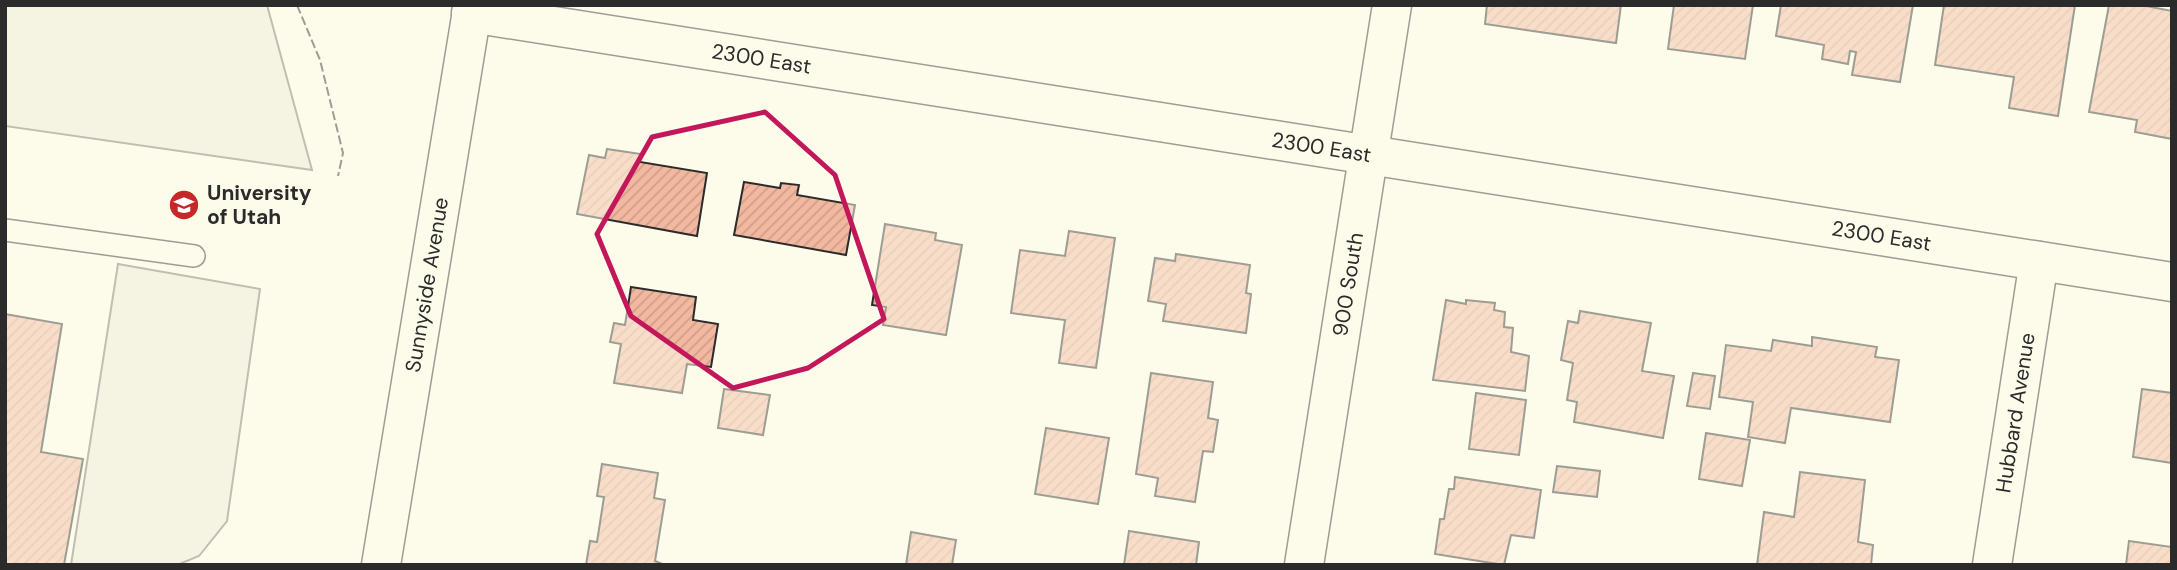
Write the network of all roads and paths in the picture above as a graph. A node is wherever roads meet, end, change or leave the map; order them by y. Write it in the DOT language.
graph roads {
  1 [pos="1392,5"];
  2 [pos="472,9"];
  3 [pos="1369,155"];
  4 [pos="5,230"];
  5 [pos="194,256"];
  6 [pos="2039,261"];
  7 [pos="2172,282"];
  8 [pos="381,565"];
  9 [pos="1304,565"];
  10 [pos="1992,565"];
  1 -- 3 [label="street, 900 South"];
  2 -- 3 [label="street, 2300 East"];
  2 -- 8 [label="street, Sunnyside Avenue"];
  3 -- 6 [label="street, 2300 East"];
  3 -- 9 [label="street, 900 South"];
  4 -- 5 [label="lane"];
  6 -- 7 [label="street, 2300 East"];
  6 -- 10 [label="street, Hubbard Avenue"];
}
